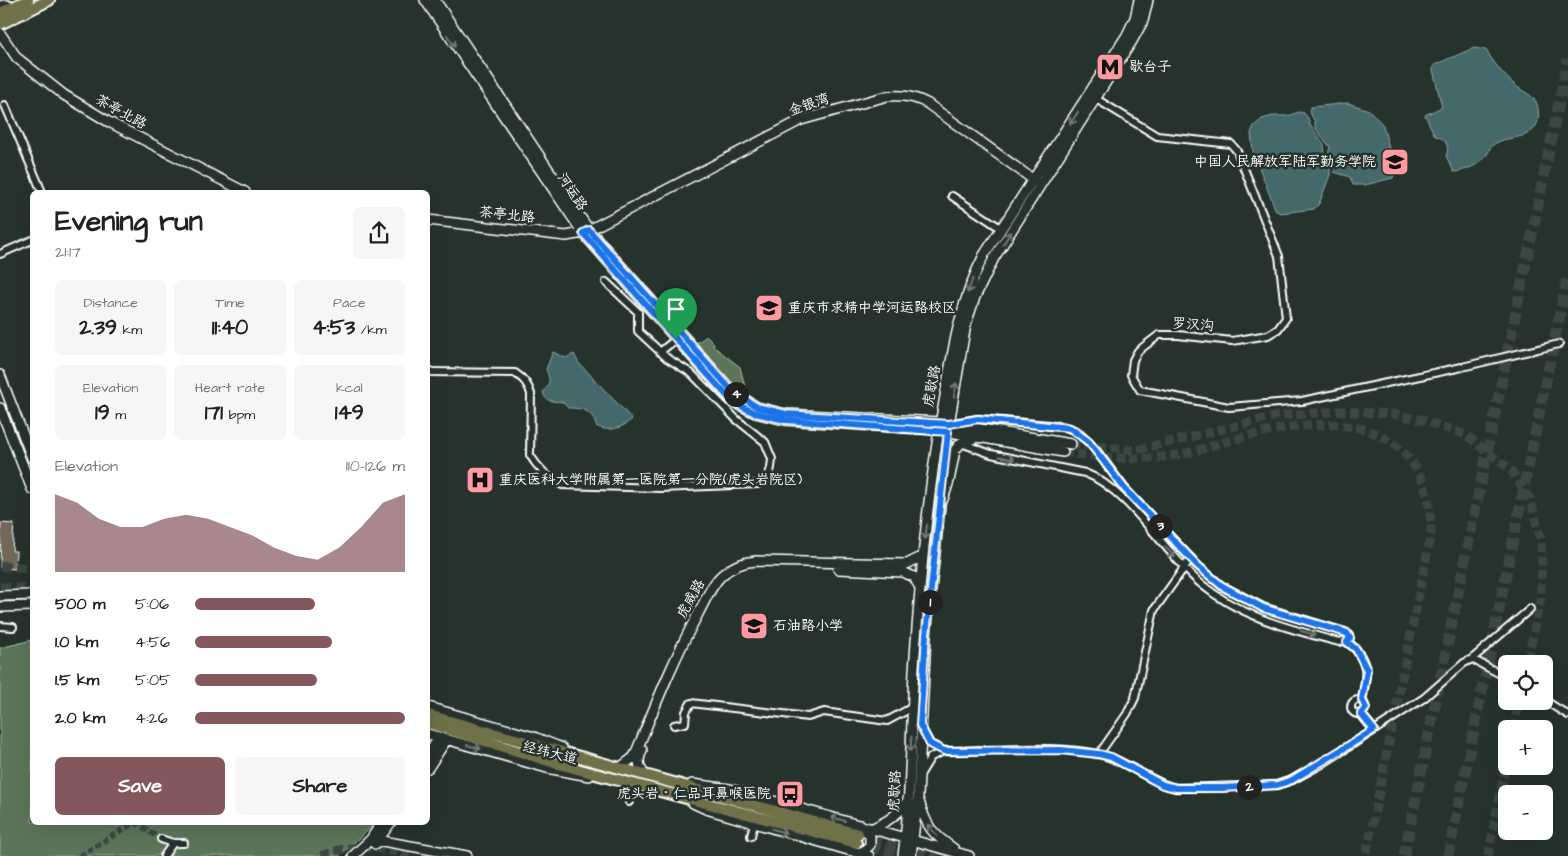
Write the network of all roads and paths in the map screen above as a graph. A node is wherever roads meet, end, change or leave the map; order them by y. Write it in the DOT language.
graph roads {
  1 [pos="16,0"];
  2 [pos="28,0"];
  3 [pos="49,0"];
  4 [pos="425,0"];
  5 [pos="435,0"];
  6 [pos="1140,0"];
  7 [pos="1148,0"];
  8 [pos="2,7"];
  9 [pos="0,13"];
  10 [pos="0,24"];
  11 [pos="0,33"];
  12 [pos="1093,97"];
  13 [pos="5,105"];
  14 [pos="1037,182"];
  15 [pos="41,190"];
  16 [pos="241,190"];
  17 [pos="952,196"];
  18 [pos="430,220"];
  19 [pos="1002,229"];
  20 [pos="586,232"];
  21 [pos="30,241"];
  22 [pos="0,254"];
  23 [pos="606,282"];
  24 [pos="676,339"];
  25 [pos="1560,344"];
  26 [pos="660,352"];
  27 [pos="430,372"];
  28 [pos="0,375"];
  29 [pos="0,408"];
  30 [pos="944,427"];
  31 [pos="978,437"];
  32 [pos="961,443"];
  33 [pos="1071,444"];
  34 [pos="1064,452"];
  35 [pos="30,453"];
  36 [pos="1107,464"];
  37 [pos="1085,472"];
  38 [pos="30,484"];
  39 [pos="939,508"];
  40 [pos="923,556"];
  41 [pos="1190,558"];
  42 [pos="1183,567"];
  43 [pos="920,588"];
  44 [pos="30,595"];
  45 [pos="0,596"];
  46 [pos="30,606"];
  47 [pos="0,607"];
  48 [pos="1530,609"];
  49 [pos="0,626"];
  50 [pos="13,628"];
  51 [pos="1347,642"];
  52 [pos="1472,659"];
  53 [pos="1498,673"];
  54 [pos="1362,700"];
  55 [pos="1553,706"];
  56 [pos="912,707"];
  57 [pos="430,708"];
  58 [pos="1361,714"];
  59 [pos="1568,715"];
  60 [pos="430,716"];
  61 [pos="430,724"];
  62 [pos="674,725"];
  63 [pos="920,725"];
  64 [pos="1374,730"];
  65 [pos="430,735"];
  66 [pos="443,738"];
  67 [pos="944,751"];
  68 [pos="430,752"];
  69 [pos="1099,754"];
  70 [pos="593,760"];
  71 [pos="430,764"];
  72 [pos="621,767"];
  73 [pos="642,773"];
  74 [pos="615,778"];
  75 [pos="918,781"];
  76 [pos="633,783"];
  77 [pos="667,792"];
  78 [pos="918,796"];
  79 [pos="908,800"];
  80 [pos="629,802"];
  81 [pos="754,823"];
  82 [pos="381,825"];
  83 [pos="389,825"];
  84 [pos="392,825"];
  85 [pos="872,828"];
  86 [pos="750,836"];
  87 [pos="162,839"];
  88 [pos="910,839"];
  89 [pos="373,841"];
  90 [pos="859,842"];
  91 [pos="173,843"];
  92 [pos="184,843"];
  93 [pos="408,845"];
  94 [pos="965,855"];
  95 [pos="164,856"];
  96 [pos="353,856"];
  97 [pos="362,856"];
  98 [pos="440,856"];
  99 [pos="467,856"];
  100 [pos="869,856"];
  101 [pos="903,856"];
  102 [pos="911,856"];
  103 [pos="947,856"];
  1 -- 8 [label="main road"];
  2 -- 9 [label="main road"];
  3 -- 10 [label="main road"];
  4 -- 20 [label="main road, 河运路, one-way"];
  5 -- 20 [label="main road, 河运路"];
  6 -- 12 [label="main road, 虎歇路"];
  7 -- 12 [label="main road, 虎歇路"];
  11 -- 16 [label="main road, 茶亭北路"];
  12 -- 14 [label="main road, 虎歇路"];
  12 -- 25 [label="street, 罗汉沟"];
  13 -- 15 [label="street"];
  14 -- 19 [label="main road, 虎歇路"];
  14 -- 20 [label="main road, 金银湾"];
  30 -- 14 [label="main road, 虎歇路, one-way"];
  17 -- 19 [label="street"];
  18 -- 20 [label="main road, 茶亭北路"];
  19 -- 30 [label="main road, 虎歇路, one-way"];
  20 -- 24 [label="main road, 河运路"];
  20 -- 30 [label="main road, 河运路"];
  21 -- 22 [label="street"];
  23 -- 26 [label="street"];
  24 -- 26 [label="street"];
  24 -- 30 [label="main road, 河运路"];
  26 -- 27 [label="street"];
  28 -- 35 [label="main road"];
  29 -- 38 [label="main road"];
  30 -- 31 [label="main road, 河运路"];
  30 -- 33 [label="main road, 河运路"];
  30 -- 36 [label="street"];
  30 -- 39 [label="main road, 虎歇路"];
  30 -- 40 [label="main road, 虎歇路, one-way"];
  31 -- 32 [label="main road"];
  31 -- 34 [label="main road, 河运路"];
  32 -- 37 [label="street, one-way"];
  32 -- 39 [label="main road"];
  36 -- 37 [label="street"];
  36 -- 41 [label="street"];
  37 -- 42 [label="street, one-way"];
  39 -- 63 [label="main road, 虎歇路"];
  40 -- 43 [label="main road, 虎歇路"];
  40 -- 72 [label="main road, 虎威路"];
  41 -- 42 [label="street"];
  41 -- 51 [label="street"];
  42 -- 51 [label="street, one-way"];
  42 -- 69 [label="street"];
  43 -- 56 [label="main road, 虎歇路"];
  43 -- 73 [label="main road, 虎威路"];
  44 -- 45 [label="main road"];
  46 -- 47 [label="main road"];
  48 -- 52 [label="street"];
  49 -- 50 [label="street"];
  51 -- 54 [label="street"];
  52 -- 53 [label="street"];
  52 -- 64 [label="street"];
  54 -- 58 [label="street"];
  54 -- 58 [label="street"];
  55 -- 59 [label="street"];
  56 -- 62 [label="street"];
  56 -- 79 [label="main road, 虎歇路, one-way"];
  57 -- 70 [label="main road, 经纬大道"];
  58 -- 64 [label="street"];
  60 -- 70 [label="main road"];
  61 -- 74 [label="main road"];
  63 -- 67 [label="street"];
  63 -- 75 [label="main road, 虎歇路"];
  64 -- 69 [label="street"];
  65 -- 66 [label="main road, 经纬大道"];
  66 -- 68 [label="main road"];
  66 -- 71 [label="main road"];
  66 -- 74 [label="main road, 经纬大道, one-way"];
  67 -- 69 [label="street"];
  67 -- 75 [label="street"];
  70 -- 72 [label="main road"];
  72 -- 73 [label="main road"];
  90 -- 73 [label="main road, one-way"];
  74 -- 76 [label="main road, 经纬大道"];
  75 -- 78 [label="main road, 虎歇路"];
  76 -- 77 [label="main road, 经纬大道"];
  76 -- 80 [label="street"];
  77 -- 81 [label="main road"];
  77 -- 90 [label="main road, 经纬大道"];
  78 -- 88 [label="main road, 虎歇路"];
  94 -- 78 [label="main road, one-way"];
  79 -- 85 [label="main road"];
  79 -- 88 [label="main road, 虎歇路"];
  81 -- 86 [label="street"];
  81 -- 90 [label="main road, one-way"];
  82 -- 89 [label="main road"];
  83 -- 89 [label="main road"];
  84 -- 93 [label="main road"];
  85 -- 88 [label="main road"];
  85 -- 90 [label="main road"];
  87 -- 91 [label="street"];
  88 -- 94 [label="main road"];
  88 -- 101 [label="main road, 虎歇路"];
  88 -- 102 [label="main road, 虎歇路"];
  89 -- 93 [label="main road"];
  89 -- 96 [label="main road"];
  89 -- 97 [label="main road"];
  89 -- 98 [label="main road"];
  90 -- 100 [label="main road"];
  91 -- 92 [label="street"];
  91 -- 95 [label="street"];
  93 -- 99 [label="main road"];
  94 -- 103 [label="main road"];
}
